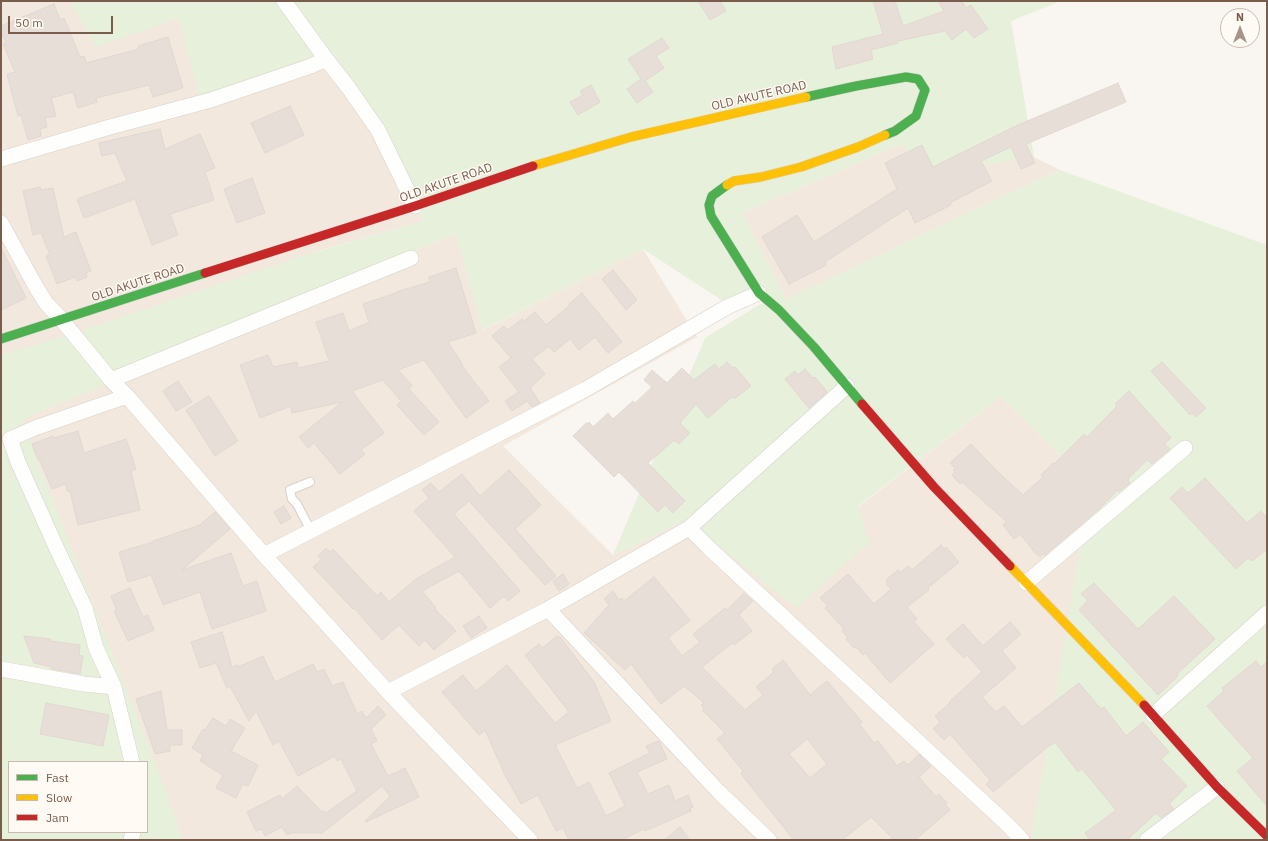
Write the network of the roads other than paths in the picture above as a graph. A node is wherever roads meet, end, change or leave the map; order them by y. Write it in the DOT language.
graph roads {
  1 [pos="284,1"];
  2 [pos="326,59"];
  3 [pos="1,159"];
  4 [pos="415,206"];
  5 [pos="1,223"];
  6 [pos="411,258"];
  7 [pos="759,293"];
  8 [pos="62,320"];
  9 [pos="1,339"];
  10 [pos="111,380"];
  11 [pos="847,386"];
  12 [pos="127,396"];
  13 [pos="6,441"];
  14 [pos="1185,448"];
  15 [pos="310,482"];
  16 [pos="688,528"];
  17 [pos="311,530"];
  18 [pos="264,555"];
  19 [pos="1026,583"];
  20 [pos="548,609"];
  21 [pos="1267,613"];
  22 [pos="1,669"];
  23 [pos="114,687"];
  24 [pos="388,692"];
  25 [pos="1153,715"];
  26 [pos="132,761"];
  27 [pos="1217,787"];
  28 [pos="1267,836"];
  29 [pos="530,840"];
  30 [pos="769,840"];
  31 [pos="1022,840"];
  32 [pos="1147,840"];
  1 -- 2 [label="street"];
  2 -- 3 [label="street"];
  2 -- 4 [label="street"];
  4 -- 7 [label="street, OLD AKUTE ROAD"];
  4 -- 8 [label="street, OLD AKUTE ROAD"];
  5 -- 8 [label="street"];
  6 -- 10 [label="street"];
  7 -- 11 [label="street"];
  7 -- 17 [label="street"];
  8 -- 9 [label="street, OLD AKUTE ROAD"];
  8 -- 10 [label="street"];
  10 -- 12 [label="street"];
  11 -- 16 [label="street"];
  11 -- 19 [label="street"];
  12 -- 13 [label="street"];
  12 -- 18 [label="street"];
  13 -- 23 [label="street"];
  14 -- 19 [label="street"];
  15 -- 17 [label="lane"];
  16 -- 20 [label="street"];
  16 -- 31 [label="street"];
  17 -- 18 [label="street"];
  18 -- 24 [label="street"];
  19 -- 25 [label="street"];
  20 -- 24 [label="street"];
  20 -- 30 [label="street"];
  21 -- 25 [label="street"];
  22 -- 23 [label="street"];
  23 -- 26 [label="street"];
  24 -- 29 [label="street"];
  25 -- 27 [label="street"];
  27 -- 28 [label="street"];
  27 -- 32 [label="street"];
}
